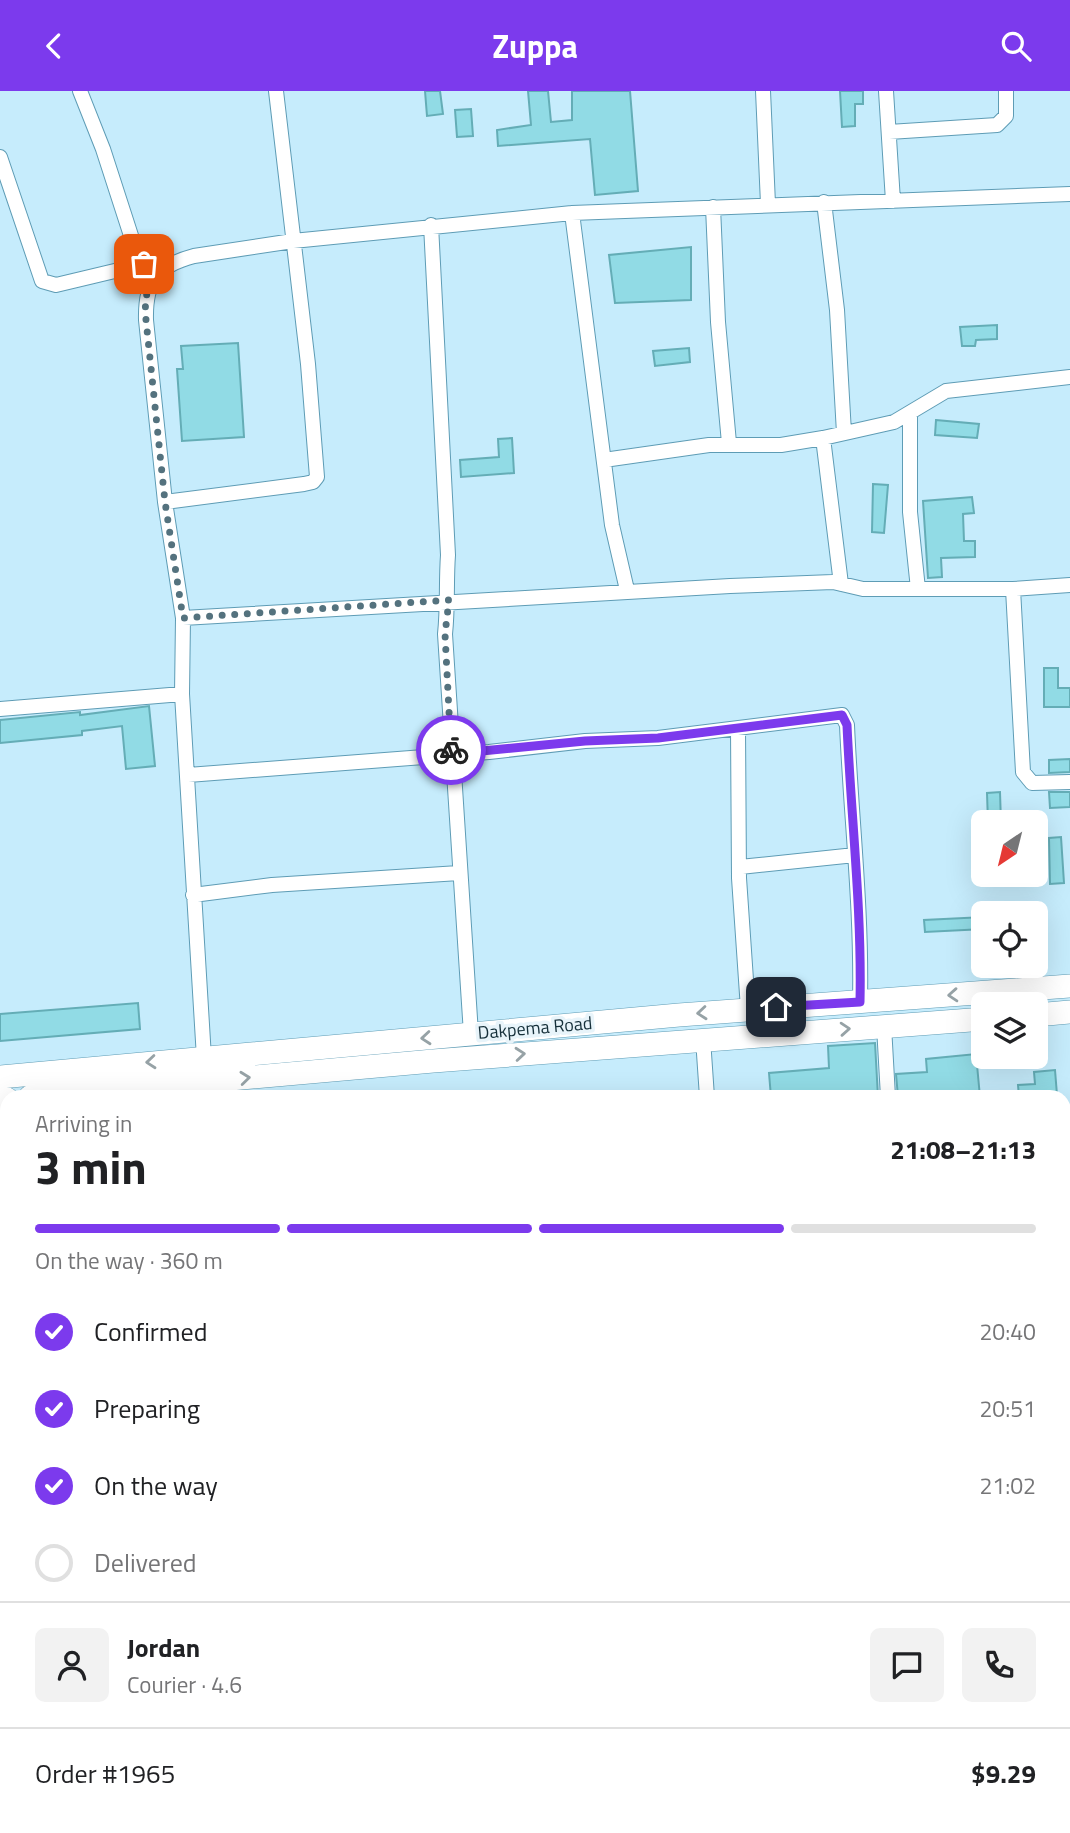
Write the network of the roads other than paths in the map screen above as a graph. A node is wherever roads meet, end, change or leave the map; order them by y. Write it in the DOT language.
graph roads {
  1 [pos="80,91"];
  2 [pos="276,91"];
  3 [pos="763,91"];
  4 [pos="886,91"];
  5 [pos="1006,91"];
  6 [pos="890,132"];
  7 [pos="0,157"];
  8 [pos="1070,194"];
  9 [pos="893,201"];
  10 [pos="824,202"];
  11 [pos="768,204"];
  12 [pos="713,207"];
  13 [pos="572,213"];
  14 [pos="431,225"];
  15 [pos="293,241"];
  16 [pos="144,264"];
  17 [pos="156,276"];
  18 [pos="1070,377"];
  19 [pos="910,414"];
  20 [pos="844,433"];
  21 [pos="823,438"];
  22 [pos="729,443"];
  23 [pos="604,460"];
  24 [pos="165,502"];
  25 [pos="841,584"];
  26 [pos="1070,585"];
  27 [pos="918,589"];
  28 [pos="1013,589"];
  29 [pos="627,590"];
  30 [pos="449,600"];
  31 [pos="183,618"];
  32 [pos="182,694"];
  33 [pos="0,709"];
  34 [pos="738,729"];
  35 [pos="451,754"];
  36 [pos="188,775"];
  37 [pos="1070,782"];
  38 [pos="855,855"];
  39 [pos="740,867"];
  40 [pos="459,873"];
  41 [pos="193,894"];
  42 [pos="1070,986"];
  43 [pos="860,1002"];
  44 [pos="748,1009"];
  45 [pos="1070,1012"];
  46 [pos="1048,1014"];
  47 [pos="971,1020"];
  48 [pos="884,1026"];
  49 [pos="471,1034"];
  50 [pos="703,1039"];
  51 [pos="204,1058"];
  52 [pos="0,1077"];
  53 [pos="200,1090"];
  54 [pos="707,1090"];
  55 [pos="888,1090"];
  1 -- 16 [label="street"];
  2 -- 15 [label="street"];
  3 -- 11 [label="street"];
  4 -- 6 [label="street"];
  5 -- 6 [label="street"];
  6 -- 9 [label="street"];
  7 -- 16 [label="street"];
  8 -- 9 [label="street"];
  9 -- 10 [label="street"];
  10 -- 11 [label="street"];
  10 -- 20 [label="street"];
  11 -- 12 [label="street"];
  12 -- 13 [label="street"];
  12 -- 22 [label="street"];
  13 -- 14 [label="street"];
  13 -- 23 [label="street"];
  14 -- 15 [label="street"];
  14 -- 30 [label="street"];
  15 -- 17 [label="street"];
  15 -- 24 [label="street"];
  16 -- 17 [label="street"];
  17 -- 24 [label="street"];
  18 -- 19 [label="street"];
  19 -- 20 [label="street"];
  19 -- 27 [label="street"];
  20 -- 21 [label="street"];
  21 -- 22 [label="street"];
  21 -- 25 [label="street"];
  22 -- 23 [label="street"];
  23 -- 29 [label="street"];
  24 -- 31 [label="street"];
  25 -- 27 [label="street"];
  25 -- 29 [label="street"];
  26 -- 28 [label="street"];
  27 -- 28 [label="street"];
  28 -- 37 [label="street"];
  29 -- 30 [label="street"];
  30 -- 31 [label="street"];
  30 -- 35 [label="street"];
  31 -- 32 [label="street"];
  32 -- 33 [label="street"];
  32 -- 36 [label="street"];
  34 -- 35 [label="street"];
  34 -- 38 [label="street"];
  34 -- 39 [label="street"];
  35 -- 36 [label="street"];
  35 -- 40 [label="street"];
  36 -- 41 [label="street"];
  38 -- 39 [label="street"];
  38 -- 43 [label="street"];
  39 -- 44 [label="street"];
  40 -- 41 [label="street"];
  40 -- 49 [label="street"];
  41 -- 51 [label="street"];
  42 -- 43 [label="highway, Dakpema Road, one-way"];
  43 -- 44 [label="highway, Dakpema Road"];
  44 -- 49 [label="highway, Dakpema Road, one-way"];
  45 -- 46 [label="highway"];
  47 -- 48 [label="highway, Dakpema Road"];
  50 -- 48 [label="highway, Dakpema Road, one-way"];
  48 -- 55 [label="street"];
  49 -- 51 [label="highway, Dakpema Road, one-way"];
  53 -- 50 [label="highway, Dakpema Road, one-way"];
  50 -- 54 [label="street"];
  51 -- 52 [label="highway, Dakpema Road, one-way"];
}
